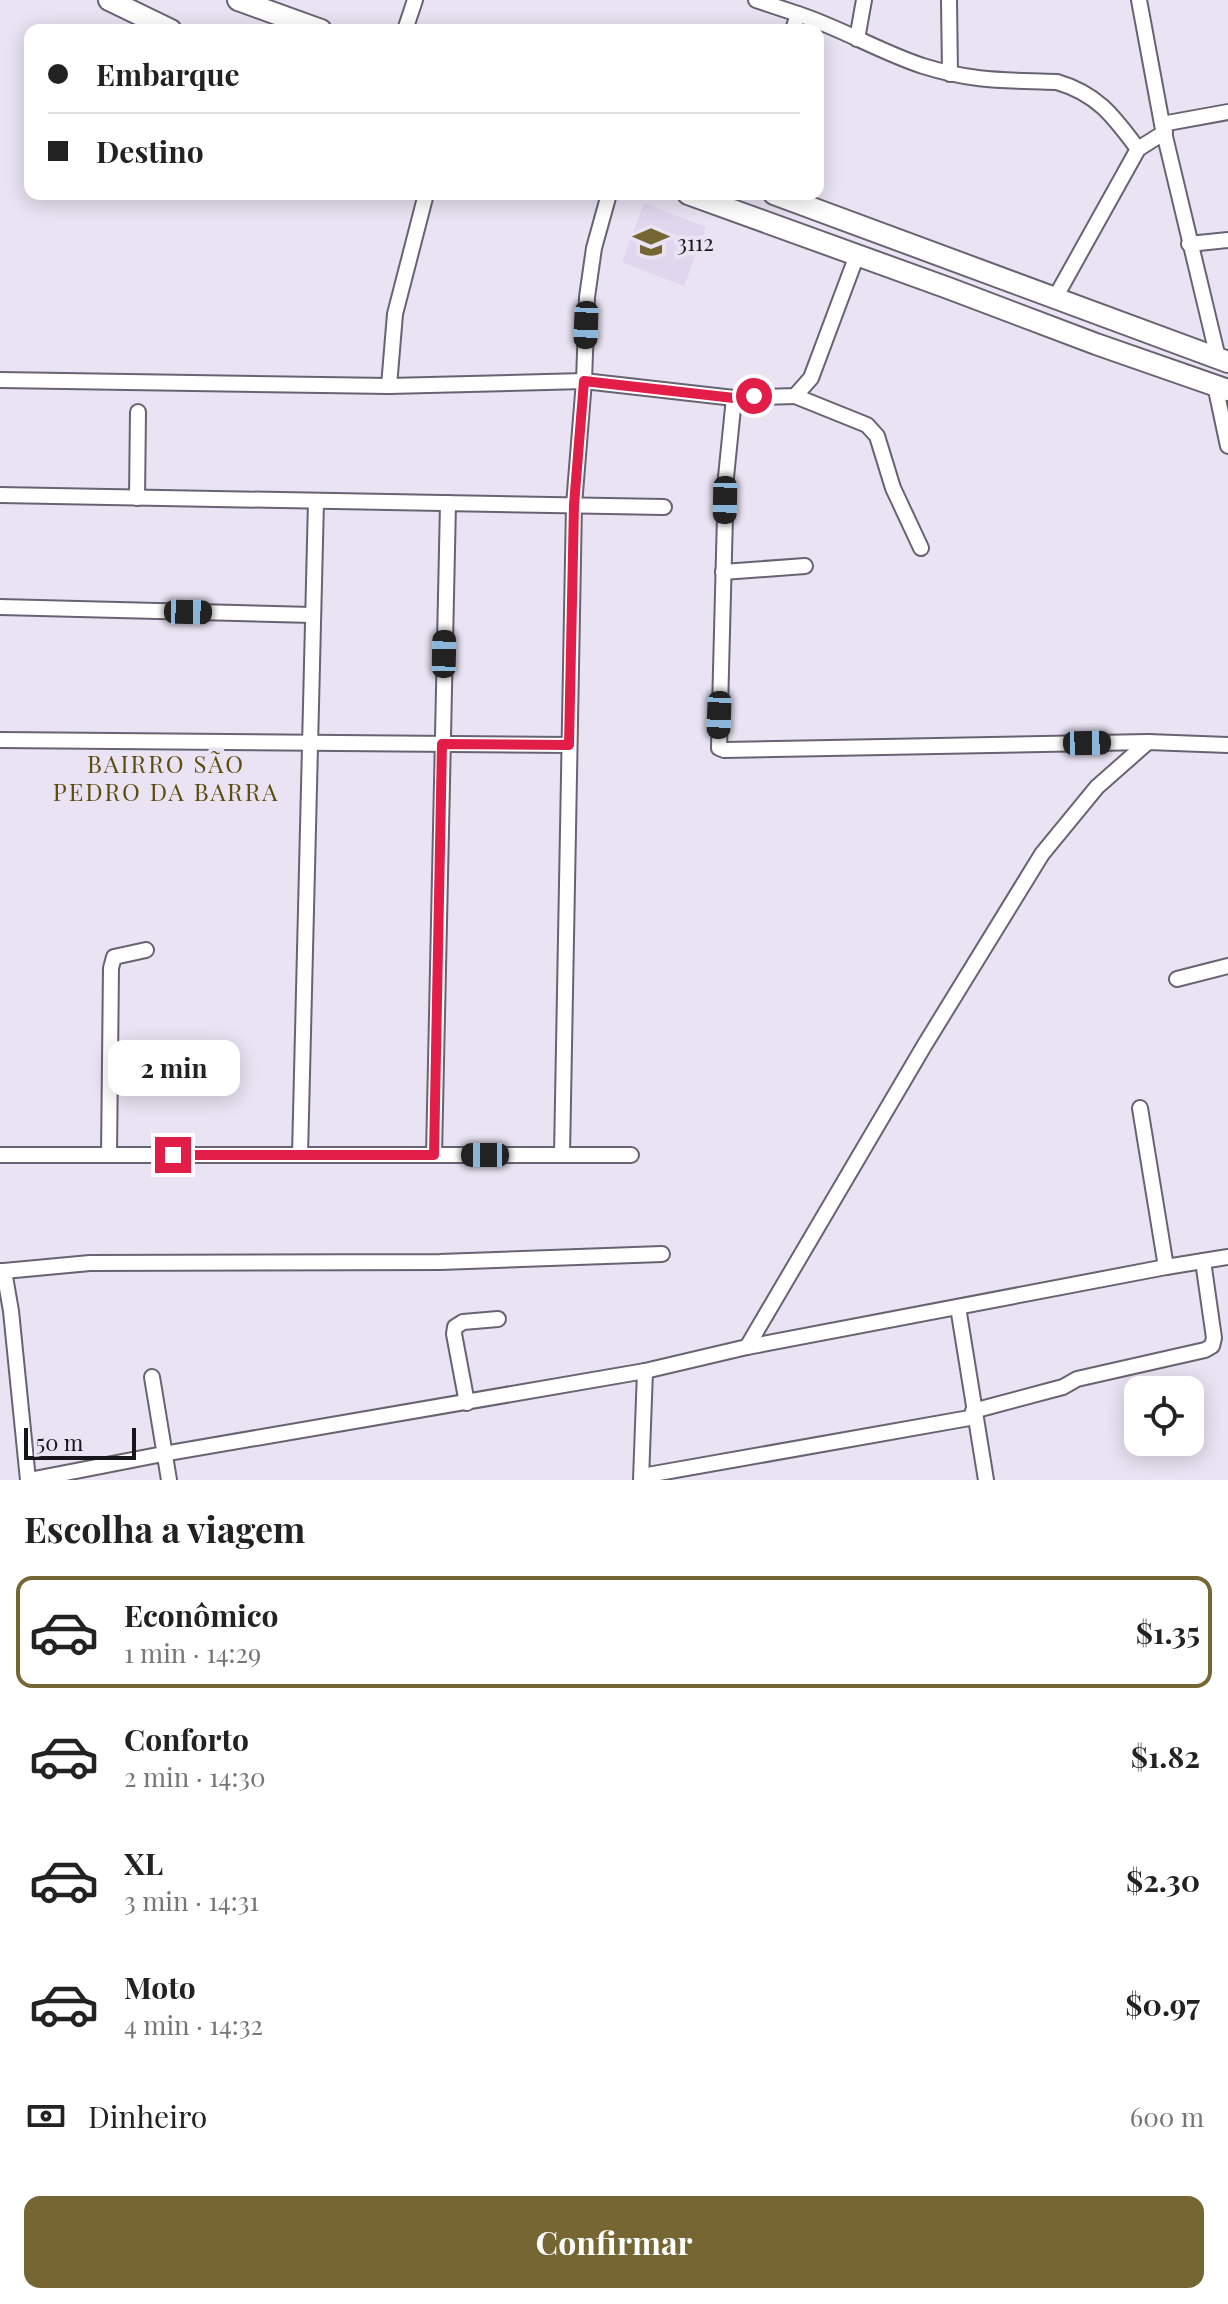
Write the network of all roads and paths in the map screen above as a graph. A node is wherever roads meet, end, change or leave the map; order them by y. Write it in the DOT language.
graph roads {
  1 [pos="109,0"];
  2 [pos="238,0"];
  3 [pos="415,0"];
  4 [pos="756,0"];
  5 [pos="864,0"];
  6 [pos="949,0"];
  7 [pos="1139,0"];
  8 [pos="798,14"];
  9 [pos="159,24"];
  10 [pos="303,24"];
  11 [pos="407,24"];
  12 [pos="795,24"];
  13 [pos="857,39"];
  14 [pos="950,74"];
  15 [pos="1228,112"];
  16 [pos="1164,128"];
  17 [pos="1138,149"];
  18 [pos="424,200"];
  19 [pos="607,200"];
  20 [pos="705,200"];
  21 [pos="790,200"];
  22 [pos="1228,240"];
  23 [pos="1189,244"];
  24 [pos="857,255"];
  25 [pos="1055,298"];
  26 [pos="1223,360"];
  27 [pos="0,380"];
  28 [pos="584,381"];
  29 [pos="389,386"];
  30 [pos="1221,388"];
  31 [pos="795,396"];
  32 [pos="734,398"];
  33 [pos="138,412"];
  34 [pos="1225,424"];
  35 [pos="1228,446"];
  36 [pos="0,495"];
  37 [pos="137,498"];
  38 [pos="316,501"];
  39 [pos="448,503"];
  40 [pos="574,505"];
  41 [pos="664,507"];
  42 [pos="921,548"];
  43 [pos="805,566"];
  44 [pos="723,572"];
  45 [pos="0,607"];
  46 [pos="313,615"];
  47 [pos="0,740"];
  48 [pos="1148,742"];
  49 [pos="310,743"];
  50 [pos="442,744"];
  51 [pos="569,745"];
  52 [pos="1228,745"];
  53 [pos="146,950"];
  54 [pos="1228,966"];
  55 [pos="1177,979"];
  56 [pos="1140,1108"];
  57 [pos="0,1155"];
  58 [pos="109,1155"];
  59 [pos="300,1155"];
  60 [pos="434,1155"];
  61 [pos="562,1155"];
  62 [pos="631,1155"];
  63 [pos="662,1254"];
  64 [pos="1228,1257"];
  65 [pos="1203,1261"];
  66 [pos="1166,1267"];
  67 [pos="2,1271"];
  68 [pos="958,1307"];
  69 [pos="498,1319"];
  70 [pos="747,1347"];
  71 [pos="645,1371"];
  72 [pos="152,1377"];
  73 [pos="467,1403"];
  74 [pos="974,1414"];
  75 [pos="163,1454"];
  76 [pos="53,1478"];
  77 [pos="642,1478"];
  78 [pos="29,1480"];
  79 [pos="169,1480"];
  80 [pos="986,1480"];
  1 -- 9 [label="main road"];
  2 -- 10 [label="main road"];
  3 -- 11 [label="street"];
  4 -- 8 [label="street"];
  5 -- 13 [label="street"];
  6 -- 14 [label="street"];
  7 -- 16 [label="street"];
  8 -- 12 [label="street"];
  8 -- 13 [label="street"];
  13 -- 14 [label="street"];
  14 -- 17 [label="street"];
  15 -- 16 [label="street"];
  16 -- 17 [label="street"];
  16 -- 23 [label="street"];
  17 -- 25 [label="street"];
  18 -- 29 [label="street"];
  19 -- 28 [label="street"];
  20 -- 24 [label="main road"];
  21 -- 25 [label="main road"];
  22 -- 23 [label="street"];
  23 -- 26 [label="street"];
  24 -- 30 [label="main road"];
  24 -- 31 [label="street"];
  25 -- 26 [label="main road"];
  27 -- 29 [label="street"];
  28 -- 29 [label="street"];
  28 -- 32 [label="street"];
  28 -- 40 [label="street"];
  30 -- 34 [label="street"];
  31 -- 32 [label="street"];
  31 -- 42 [label="street"];
  32 -- 44 [label="street"];
  33 -- 37 [label="street"];
  34 -- 35 [label="street"];
  36 -- 37 [label="street"];
  37 -- 38 [label="street"];
  38 -- 39 [label="street"];
  38 -- 46 [label="street"];
  39 -- 40 [label="street"];
  39 -- 50 [label="street"];
  40 -- 41 [label="street"];
  40 -- 51 [label="street"];
  43 -- 44 [label="street"];
  44 -- 48 [label="street"];
  45 -- 46 [label="street"];
  46 -- 49 [label="street"];
  47 -- 49 [label="street"];
  48 -- 52 [label="street"];
  48 -- 70 [label="street"];
  49 -- 50 [label="street"];
  49 -- 59 [label="street"];
  50 -- 51 [label="street"];
  50 -- 60 [label="street"];
  51 -- 61 [label="street"];
  53 -- 58 [label="street"];
  54 -- 55 [label="street"];
  56 -- 66 [label="street"];
  57 -- 58 [label="street"];
  58 -- 59 [label="street"];
  59 -- 60 [label="street"];
  60 -- 61 [label="street"];
  61 -- 62 [label="street"];
  63 -- 67 [label="street"];
  64 -- 65 [label="street"];
  65 -- 66 [label="street"];
  65 -- 74 [label="street"];
  66 -- 68 [label="street"];
  67 -- 78 [label="street"];
  68 -- 70 [label="street"];
  68 -- 74 [label="street"];
  69 -- 73 [label="street"];
  70 -- 71 [label="street"];
  71 -- 73 [label="street"];
  71 -- 77 [label="street"];
  72 -- 75 [label="street"];
  73 -- 75 [label="street"];
  74 -- 77 [label="street"];
  74 -- 80 [label="street"];
  75 -- 76 [label="street"];
  75 -- 79 [label="street"];
  76 -- 78 [label="street"];
}
